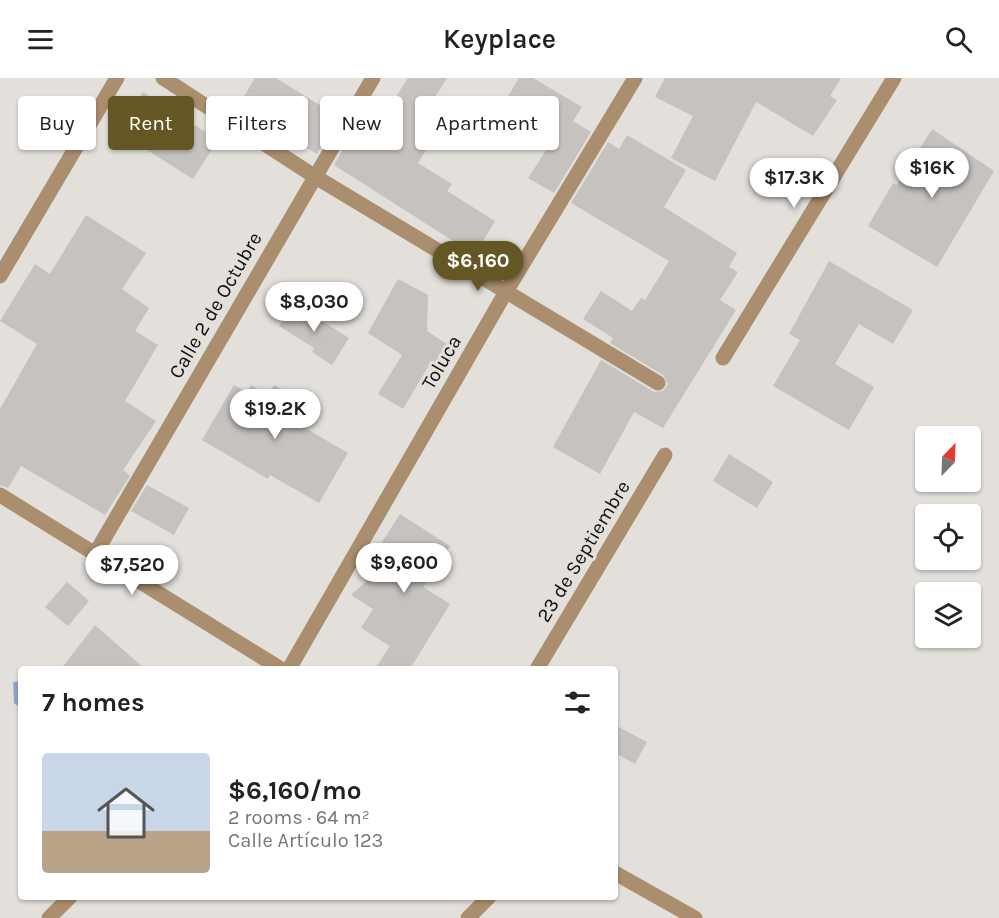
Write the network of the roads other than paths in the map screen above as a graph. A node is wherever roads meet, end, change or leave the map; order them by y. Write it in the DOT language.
graph roads {
  1 [pos="117,78"];
  2 [pos="163,78"];
  3 [pos="373,78"];
  4 [pos="635,78"];
  5 [pos="894,78"];
  6 [pos="314,176"];
  7 [pos="0,276"];
  8 [pos="507,290"];
  9 [pos="723,358"];
  10 [pos="658,383"];
  11 [pos="665,455"];
  12 [pos="0,495"];
  13 [pos="95,554"];
  14 [pos="276,666"];
  15 [pos="291,666"];
  16 [pos="539,666"];
  17 [pos="618,875"];
  18 [pos="67,900"];
  19 [pos="486,900"];
  20 [pos="49,918"];
  21 [pos="468,918"];
  22 [pos="695,918"];
  1 -- 7 [label="street"];
  2 -- 6 [label="street"];
  3 -- 6 [label="street, Calle 2 de Octubre"];
  4 -- 8 [label="street, Toluca"];
  5 -- 9 [label="street"];
  6 -- 8 [label="street"];
  6 -- 13 [label="street, Calle 2 de Octubre"];
  8 -- 10 [label="street"];
  8 -- 15 [label="street, Toluca"];
  11 -- 16 [label="street, 23 de Septiembre"];
  12 -- 13 [label="street"];
  13 -- 14 [label="street"];
  17 -- 22 [label="street"];
  18 -- 20 [label="street"];
  19 -- 21 [label="street"];
}
